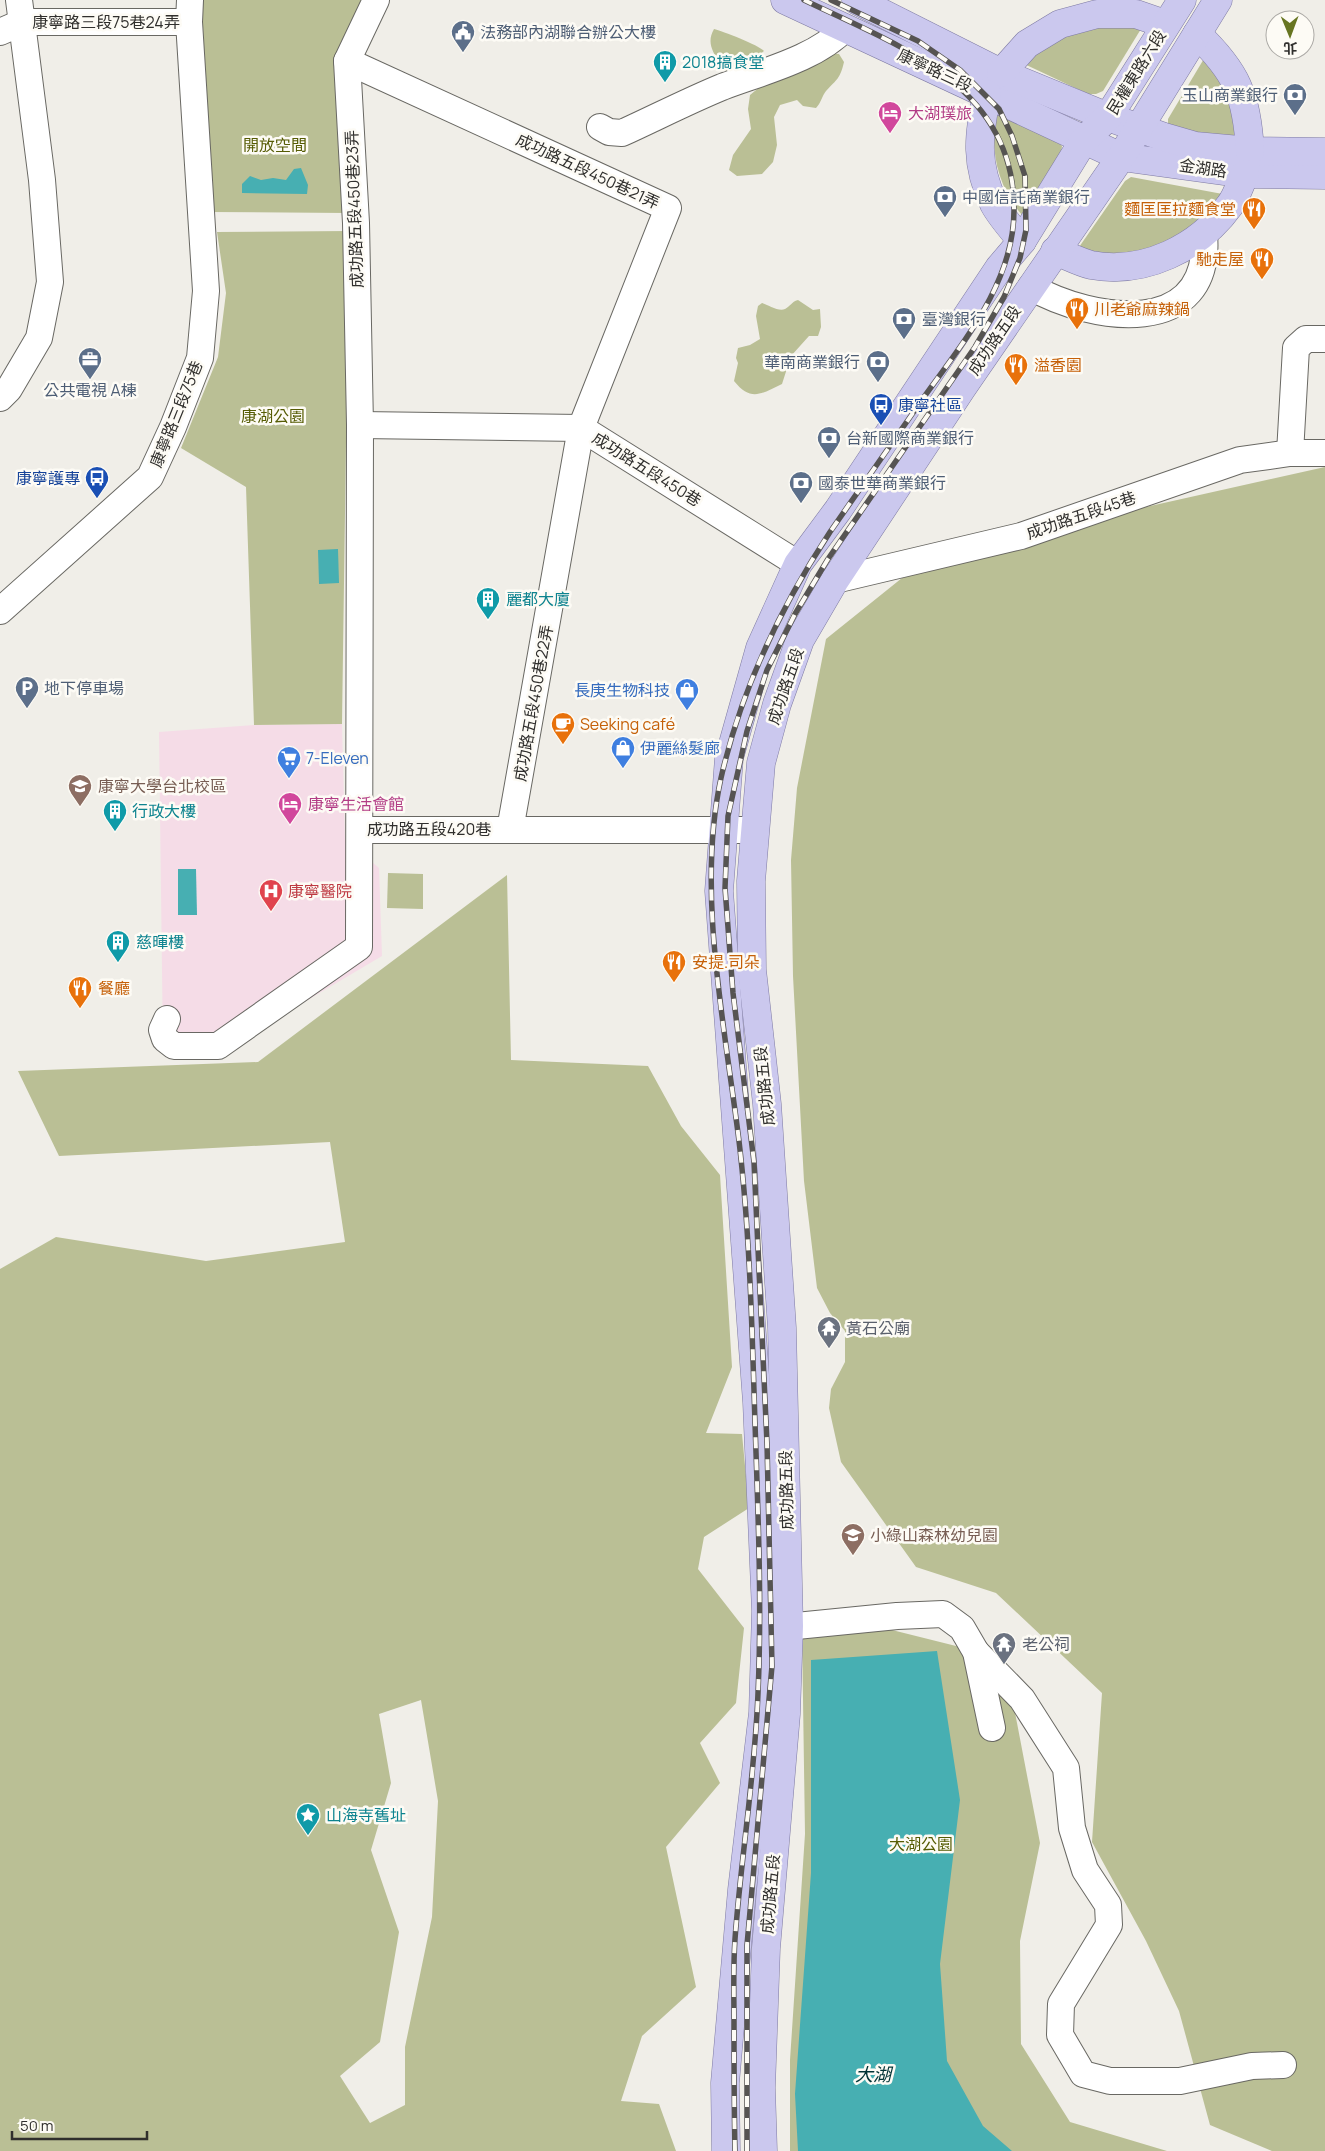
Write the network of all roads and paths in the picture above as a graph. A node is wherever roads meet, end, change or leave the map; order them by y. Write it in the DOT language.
graph roads {
  1 [pos="376,0"];
  2 [pos="786,0"];
  3 [pos="856,0"];
  4 [pos="1182,0"];
  5 [pos="1218,0"];
  6 [pos="189,11"];
  7 [pos="14,18"];
  8 [pos="1166,24"];
  9 [pos="844,28"];
  10 [pos="1197,34"];
  11 [pos="347,61"];
  12 [pos="994,83"];
  13 [pos="1108,117"];
  14 [pos="600,127"];
  15 [pos="1139,128"];
  16 [pos="1084,140"];
  17 [pos="1325,152"];
  18 [pos="1120,157"];
  19 [pos="1248,163"];
  20 [pos="1325,175"];
  21 [pos="1204,234"];
  22 [pos="1022,241"];
  23 [pos="1055,250"];
  24 [pos="1030,287"];
  25 [pos="1325,339"];
  26 [pos="0,398"];
  27 [pos="360,425"];
  28 [pos="581,428"];
  29 [pos="1290,453"];
  30 [pos="1325,453"];
  31 [pos="798,564"];
  32 [pos="835,580"];
  33 [pos="0,611"];
  34 [pos="722,829"];
  35 [pos="360,830"];
  36 [pos="510,830"];
  37 [pos="755,830"];
  38 [pos="167,1019"];
  39 [pos="777,1628"];
  40 [pos="976,1652"];
  41 [pos="992,1728"];
  42 [pos="1283,2065"];
  43 [pos="726,2151"];
  44 [pos="763,2151"];
  1 -- 11 [label="street, 成功路五段450巷23弄"];
  2 -- 9 [label="main road, 康寧路三段"];
  3 -- 12 [label="main road, 康寧路三段"];
  4 -- 8 [label="main road, 民權東路六段"];
  5 -- 10 [label="main road, 民權東路六段"];
  6 -- 7 [label="street, 康寧路三段75巷24弄"];
  6 -- 33 [label="street, 康寧路三段75巷"];
  7 -- 26 [label="street"];
  8 -- 12 [label="main road"];
  8 -- 13 [label="main road, 民權東路六段"];
  9 -- 12 [label="main road, 康寧路三段"];
  9 -- 14 [label="street"];
  10 -- 15 [label="main road, 民權東路六段"];
  10 -- 19 [label="main road"];
  11 -- 27 [label="street, 成功路五段450巷23弄"];
  11 -- 28 [label="street, 成功路五段450巷21弄"];
  12 -- 13 [label="main road, 康寧路三段"];
  12 -- 16 [label="main road, 康寧路三段"];
  12 -- 22 [label="main road"];
  13 -- 15 [label="main road, 金湖路"];
  13 -- 16 [label="main road, 民權東路六段"];
  15 -- 18 [label="main road, 成功路五段"];
  15 -- 19 [label="main road, 金湖路"];
  16 -- 18 [label="main road, 金湖路"];
  16 -- 22 [label="main road, 成功路五段"];
  17 -- 19 [label="main road, 金湖路"];
  18 -- 19 [label="main road, 金湖路"];
  18 -- 23 [label="main road, 成功路五段"];
  19 -- 20 [label="main road, 金湖路"];
  19 -- 21 [label="main road"];
  21 -- 23 [label="main road"];
  21 -- 24 [label="street"];
  22 -- 31 [label="main road, 成功路五段"];
  23 -- 24 [label="main road, 成功路五段"];
  24 -- 32 [label="main road, 成功路五段"];
  25 -- 29 [label="street"];
  27 -- 28 [label="street, 成功路五段450巷"];
  27 -- 35 [label="street, 成功路五段420巷"];
  28 -- 31 [label="street, 成功路五段450巷"];
  28 -- 36 [label="street, 成功路五段450巷22弄"];
  29 -- 30 [label="street, 成功路五段45巷"];
  29 -- 32 [label="street, 成功路五段45巷"];
  31 -- 34 [label="main road, 成功路五段"];
  32 -- 37 [label="main road, 成功路五段"];
  34 -- 36 [label="street, 成功路五段420巷"];
  34 -- 37 [label="street, 成功路五段420巷"];
  34 -- 39 [label="main road, 成功路五段"];
  35 -- 36 [label="street, 成功路五段420巷"];
  35 -- 38 [label="street"];
  37 -- 39 [label="main road, 成功路五段"];
  39 -- 40 [label="street"];
  39 -- 43 [label="main road, 成功路五段"];
  39 -- 44 [label="main road, 成功路五段"];
  40 -- 41 [label="street"];
  40 -- 42 [label="street"];
}
